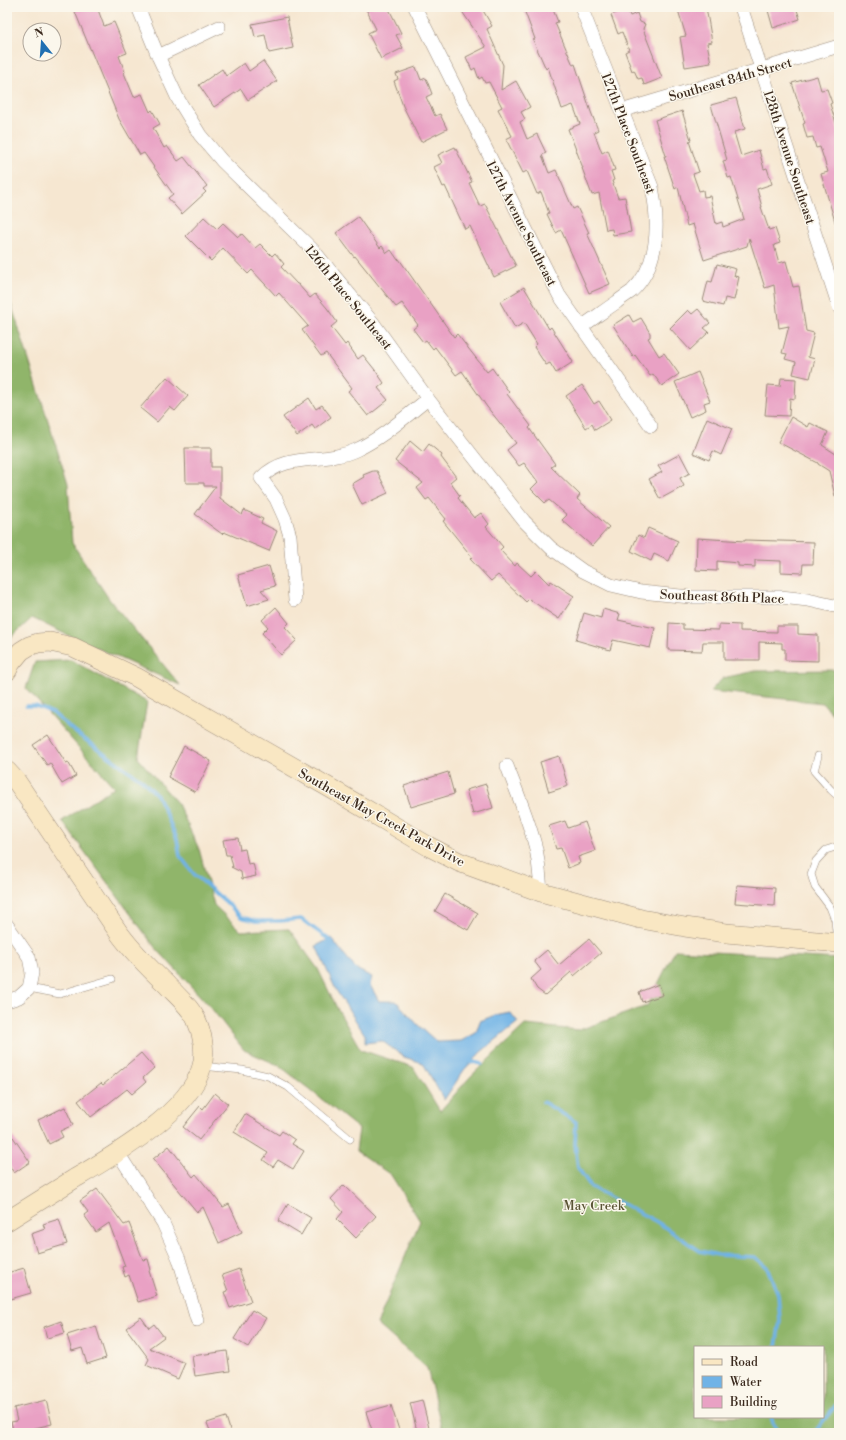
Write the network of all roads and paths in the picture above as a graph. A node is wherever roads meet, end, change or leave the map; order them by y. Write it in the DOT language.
graph roads {
  1 [pos="138,7"];
  2 [pos="414,7"];
  3 [pos="581,7"];
  4 [pos="741,7"];
  5 [pos="219,27"];
  6 [pos="839,46"];
  7 [pos="158,56"];
  8 [pos="761,70"];
  9 [pos="621,111"];
  10 [pos="839,307"];
  11 [pos="581,327"];
  12 [pos="428,399"];
  13 [pos="651,426"];
  14 [pos="583,571"];
  15 [pos="295,600"];
  16 [pos="839,607"];
  17 [pos="7,671"];
  18 [pos="818,756"];
  19 [pos="507,766"];
  20 [pos="7,771"];
  21 [pos="7,784"];
  22 [pos="25,795"];
  23 [pos="839,797"];
  24 [pos="839,846"];
  25 [pos="541,892"];
  26 [pos="7,925"];
  27 [pos="838,943"];
  28 [pos="112,979"];
  29 [pos="29,988"];
  30 [pos="7,1001"];
  31 [pos="202,1066"];
  32 [pos="350,1139"];
  33 [pos="118,1152"];
  34 [pos="7,1220"];
  35 [pos="197,1320"];
  1 -- 7 [label="street, 126th Place Southeast"];
  2 -- 11 [label="street, 127th Avenue Southeast"];
  3 -- 9 [label="street, 127th Place Southeast"];
  4 -- 8 [label="street, 128th Avenue Southeast"];
  5 -- 7 [label="street"];
  6 -- 8 [label="street, Southeast 84th Street"];
  7 -- 12 [label="street, 126th Place Southeast"];
  8 -- 9 [label="street, Southeast 84th Street"];
  8 -- 10 [label="street, 128th Avenue Southeast"];
  9 -- 11 [label="street, 127th Place Southeast"];
  11 -- 13 [label="street, 127th Avenue Southeast"];
  12 -- 14 [label="street, 126th Place Southeast"];
  12 -- 15 [label="street"];
  14 -- 16 [label="street, Southeast 86th Place"];
  17 -- 25 [label="street, Southeast May Creek Park Drive"];
  18 -- 23 [label="lane"];
  19 -- 25 [label="street"];
  20 -- 22 [label="street"];
  21 -- 22 [label="street"];
  22 -- 31 [label="street"];
  24 -- 27 [label="lane"];
  25 -- 27 [label="street, Southeast May Creek Park Drive"];
  26 -- 29 [label="street"];
  28 -- 29 [label="lane"];
  29 -- 30 [label="street"];
  31 -- 32 [label="lane"];
  31 -- 33 [label="street"];
  33 -- 34 [label="street"];
  33 -- 35 [label="street"];
}
